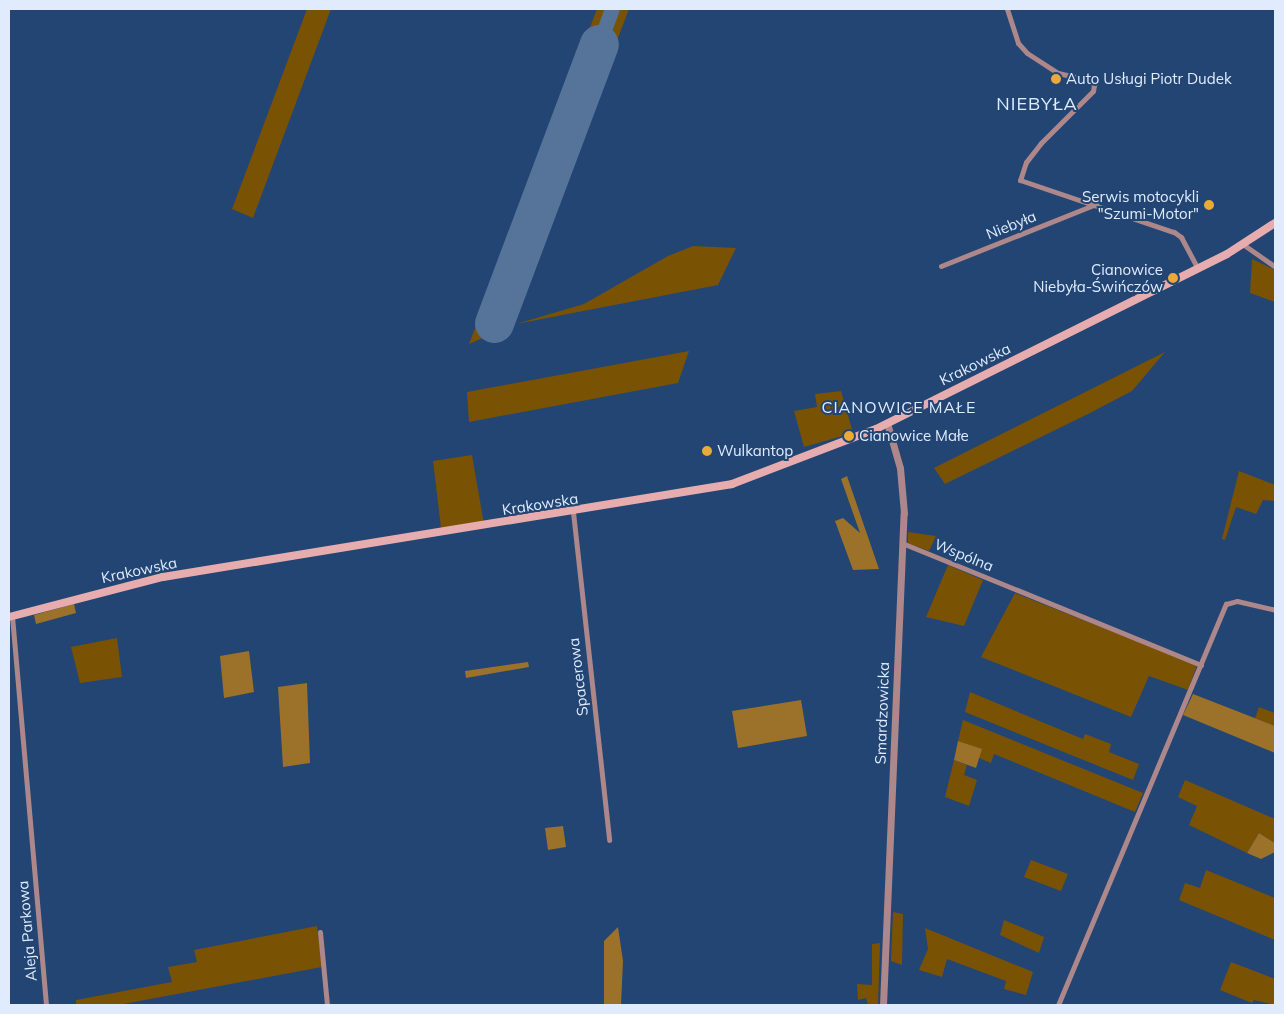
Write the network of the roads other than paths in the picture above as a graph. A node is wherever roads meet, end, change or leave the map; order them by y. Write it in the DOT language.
graph roads {
  1 [pos="1007,9"];
  2 [pos="1094,206"];
  3 [pos="1275,223"];
  4 [pos="1244,245"];
  5 [pos="941,266"];
  6 [pos="1275,266"];
  7 [pos="1198,269"];
  8 [pos="887,423"];
  9 [pos="573,512"];
  10 [pos="902,544"];
  11 [pos="1275,610"];
  12 [pos="10,616"];
  13 [pos="1201,665"];
  14 [pos="610,840"];
  15 [pos="320,932"];
  16 [pos="46,1005"];
  17 [pos="327,1005"];
  18 [pos="883,1005"];
  19 [pos="1058,1005"];
  1 -- 2 [label="street"];
  2 -- 5 [label="street, Niebyła"];
  2 -- 7 [label="street"];
  3 -- 4 [label="main road"];
  4 -- 6 [label="street"];
  4 -- 7 [label="main road"];
  7 -- 8 [label="main road, Krakowska"];
  8 -- 9 [label="main road, Krakowska"];
  8 -- 10 [label="street, Smardzowicka"];
  9 -- 12 [label="main road, Krakowska"];
  9 -- 14 [label="street, Spacerowa"];
  10 -- 13 [label="street, Wspólna"];
  10 -- 18 [label="street, Smardzowicka"];
  11 -- 13 [label="street"];
  12 -- 16 [label="street, Aleja Parkowa"];
  13 -- 19 [label="street"];
  15 -- 17 [label="street"];
}
